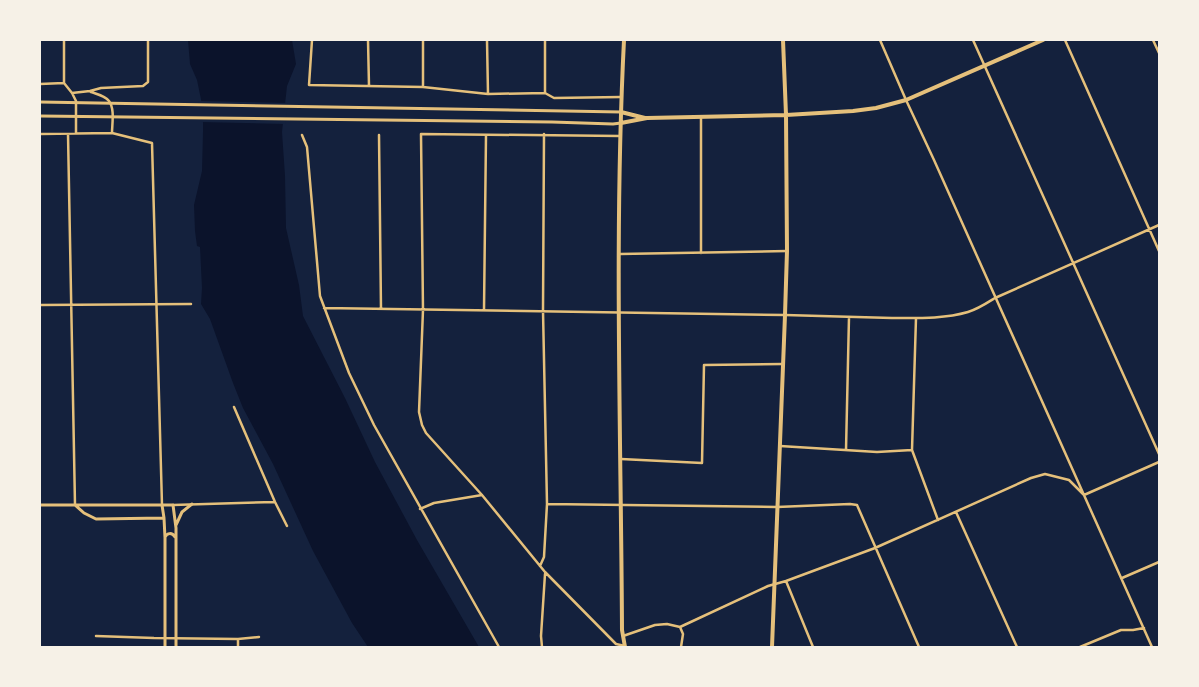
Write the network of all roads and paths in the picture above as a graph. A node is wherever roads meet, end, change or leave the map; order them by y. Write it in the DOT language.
graph roads {
  1 [pos="64,40"];
  2 [pos="148,40"];
  3 [pos="312,40"];
  4 [pos="368,40"];
  5 [pos="423,40"];
  6 [pos="488,40"];
  7 [pos="545,40"];
  8 [pos="624,40"];
  9 [pos="782,40"];
  10 [pos="880,40"];
  11 [pos="973,40"];
  12 [pos="1043,40"];
  13 [pos="1065,40"];
  14 [pos="1153,40"];
  15 [pos="1159,53"];
  16 [pos="984,66"];
  17 [pos="64,83"];
  18 [pos="40,84"];
  19 [pos="369,86"];
  20 [pos="424,87"];
  21 [pos="90,91"];
  22 [pos="72,93"];
  23 [pos="545,93"];
  24 [pos="488,94"];
  25 [pos="621,97"];
  26 [pos="906,100"];
  27 [pos="40,102"];
  28 [pos="621,112"];
  29 [pos="786,115"];
  30 [pos="40,116"];
  31 [pos="701,117"];
  32 [pos="647,118"];
  33 [pos="621,123"];
  34 [pos="112,133"];
  35 [pos="40,134"];
  36 [pos="68,134"];
  37 [pos="76,134"];
  38 [pos="544,134"];
  39 [pos="302,135"];
  40 [pos="378,135"];
  41 [pos="486,135"];
  42 [pos="620,136"];
  43 [pos="1159,225"];
  44 [pos="1150,230"];
  45 [pos="787,251"];
  46 [pos="1159,251"];
  47 [pos="701,253"];
  48 [pos="620,254"];
  49 [pos="1073,264"];
  50 [pos="995,298"];
  51 [pos="191,304"];
  52 [pos="40,305"];
  53 [pos="157,305"];
  54 [pos="71,306"];
  55 [pos="324,308"];
  56 [pos="382,309"];
  57 [pos="423,310"];
  58 [pos="484,310"];
  59 [pos="543,311"];
  60 [pos="620,313"];
  61 [pos="785,315"];
  62 [pos="849,317"];
  63 [pos="916,318"];
  64 [pos="783,364"];
  65 [pos="234,406"];
  66 [pos="780,446"];
  67 [pos="846,450"];
  68 [pos="912,450"];
  69 [pos="1159,454"];
  70 [pos="621,460"];
  71 [pos="1159,462"];
  72 [pos="482,494"];
  73 [pos="1084,495"];
  74 [pos="275,502"];
  75 [pos="192,504"];
  76 [pos="547,504"];
  77 [pos="40,505"];
  78 [pos="75,505"];
  79 [pos="162,505"];
  80 [pos="173,505"];
  81 [pos="622,505"];
  82 [pos="777,507"];
  83 [pos="420,509"];
  84 [pos="956,512"];
  85 [pos="164,518"];
  86 [pos="938,520"];
  87 [pos="287,526"];
  88 [pos="176,528"];
  89 [pos="176,537"];
  90 [pos="164,538"];
  91 [pos="875,548"];
  92 [pos="1159,562"];
  93 [pos="540,566"];
  94 [pos="545,572"];
  95 [pos="1122,578"];
  96 [pos="786,581"];
  97 [pos="774,584"];
  98 [pos="680,627"];
  99 [pos="1144,628"];
  100 [pos="96,636"];
  101 [pos="623,636"];
  102 [pos="259,637"];
  103 [pos="165,638"];
  104 [pos="176,638"];
  105 [pos="238,639"];
  106 [pos="617,646"];
  107 [pos="165,647"];
  108 [pos="176,647"];
  109 [pos="238,647"];
  110 [pos="499,647"];
  111 [pos="542,647"];
  112 [pos="625,647"];
  113 [pos="681,647"];
  114 [pos="772,647"];
  115 [pos="814,647"];
  116 [pos="919,647"];
  117 [pos="1018,647"];
  118 [pos="1080,647"];
  119 [pos="1152,647"];
  1 -- 17 [label="street"];
  2 -- 21 [label="street"];
  3 -- 19 [label="street"];
  4 -- 19 [label="street"];
  5 -- 20 [label="street"];
  6 -- 24 [label="street"];
  7 -- 23 [label="street"];
  8 -- 25 [label="main road"];
  9 -- 29 [label="main road"];
  10 -- 26 [label="street"];
  11 -- 16 [label="street"];
  12 -- 16 [label="main road"];
  13 -- 44 [label="street"];
  14 -- 15 [label="street"];
  16 -- 26 [label="main road"];
  16 -- 49 [label="street"];
  17 -- 18 [label="street"];
  17 -- 22 [label="street"];
  19 -- 20 [label="street"];
  20 -- 24 [label="street"];
  21 -- 22 [label="street"];
  21 -- 34 [label="street"];
  22 -- 37 [label="street"];
  23 -- 24 [label="street"];
  23 -- 25 [label="street"];
  25 -- 28 [label="main road"];
  26 -- 29 [label="main road"];
  26 -- 50 [label="street"];
  27 -- 28 [label="main road"];
  28 -- 32 [label="main road"];
  28 -- 33 [label="main road"];
  29 -- 31 [label="main road"];
  29 -- 45 [label="main road"];
  30 -- 33 [label="main road"];
  31 -- 32 [label="main road"];
  31 -- 47 [label="street"];
  32 -- 33 [label="main road"];
  33 -- 42 [label="main road"];
  34 -- 37 [label="street"];
  34 -- 53 [label="street"];
  35 -- 36 [label="street"];
  36 -- 37 [label="street"];
  36 -- 54 [label="street"];
  38 -- 41 [label="street"];
  38 -- 42 [label="street"];
  38 -- 59 [label="street"];
  39 -- 55 [label="street"];
  40 -- 56 [label="street"];
  41 -- 57 [label="street"];
  41 -- 58 [label="street"];
  42 -- 48 [label="main road"];
  43 -- 44 [label="street"];
  44 -- 46 [label="street"];
  44 -- 49 [label="street"];
  45 -- 47 [label="street"];
  45 -- 61 [label="main road"];
  47 -- 48 [label="street"];
  48 -- 60 [label="main road"];
  49 -- 50 [label="street"];
  49 -- 69 [label="street"];
  50 -- 63 [label="street"];
  50 -- 73 [label="street"];
  51 -- 53 [label="street"];
  52 -- 54 [label="street"];
  53 -- 54 [label="street"];
  53 -- 79 [label="street"];
  54 -- 78 [label="street"];
  55 -- 56 [label="street"];
  55 -- 83 [label="street"];
  56 -- 57 [label="street"];
  57 -- 58 [label="street"];
  57 -- 72 [label="street"];
  58 -- 59 [label="street"];
  59 -- 60 [label="street"];
  59 -- 76 [label="street"];
  60 -- 61 [label="street"];
  60 -- 70 [label="main road"];
  61 -- 62 [label="street"];
  61 -- 64 [label="main road"];
  62 -- 63 [label="street"];
  62 -- 67 [label="street"];
  63 -- 68 [label="street"];
  64 -- 66 [label="main road"];
  64 -- 70 [label="street"];
  65 -- 74 [label="street"];
  66 -- 67 [label="street"];
  66 -- 82 [label="main road"];
  67 -- 68 [label="street"];
  68 -- 86 [label="street"];
  70 -- 81 [label="main road"];
  71 -- 73 [label="street"];
  72 -- 83 [label="street"];
  72 -- 93 [label="street"];
  73 -- 84 [label="street"];
  73 -- 95 [label="street"];
  74 -- 75 [label="street"];
  74 -- 87 [label="street"];
  75 -- 80 [label="street"];
  75 -- 88 [label="main road"];
  76 -- 81 [label="street"];
  76 -- 93 [label="street"];
  77 -- 78 [label="main road"];
  78 -- 79 [label="main road"];
  78 -- 85 [label="main road"];
  79 -- 80 [label="main road"];
  79 -- 85 [label="main road"];
  80 -- 88 [label="main road"];
  81 -- 82 [label="street"];
  81 -- 101 [label="main road"];
  82 -- 91 [label="street"];
  82 -- 97 [label="main road"];
  83 -- 110 [label="street"];
  84 -- 86 [label="street"];
  84 -- 117 [label="street"];
  85 -- 90 [label="main road"];
  86 -- 91 [label="street"];
  88 -- 89 [label="main road"];
  89 -- 90 [label="main road"];
  89 -- 104 [label="main road"];
  90 -- 103 [label="main road"];
  91 -- 96 [label="street"];
  91 -- 116 [label="street"];
  92 -- 95 [label="street"];
  93 -- 94 [label="street"];
  94 -- 106 [label="street"];
  94 -- 111 [label="street"];
  95 -- 99 [label="street"];
  96 -- 97 [label="street"];
  96 -- 115 [label="street"];
  97 -- 98 [label="street"];
  97 -- 114 [label="main road"];
  98 -- 101 [label="street"];
  98 -- 113 [label="street"];
  99 -- 118 [label="street"];
  99 -- 119 [label="street"];
  100 -- 103 [label="street"];
  101 -- 112 [label="main road"];
  102 -- 105 [label="street"];
  103 -- 104 [label="street"];
  103 -- 107 [label="main road"];
  104 -- 105 [label="street"];
  104 -- 108 [label="main road"];
  105 -- 109 [label="street"];
  106 -- 112 [label="street"];
}
